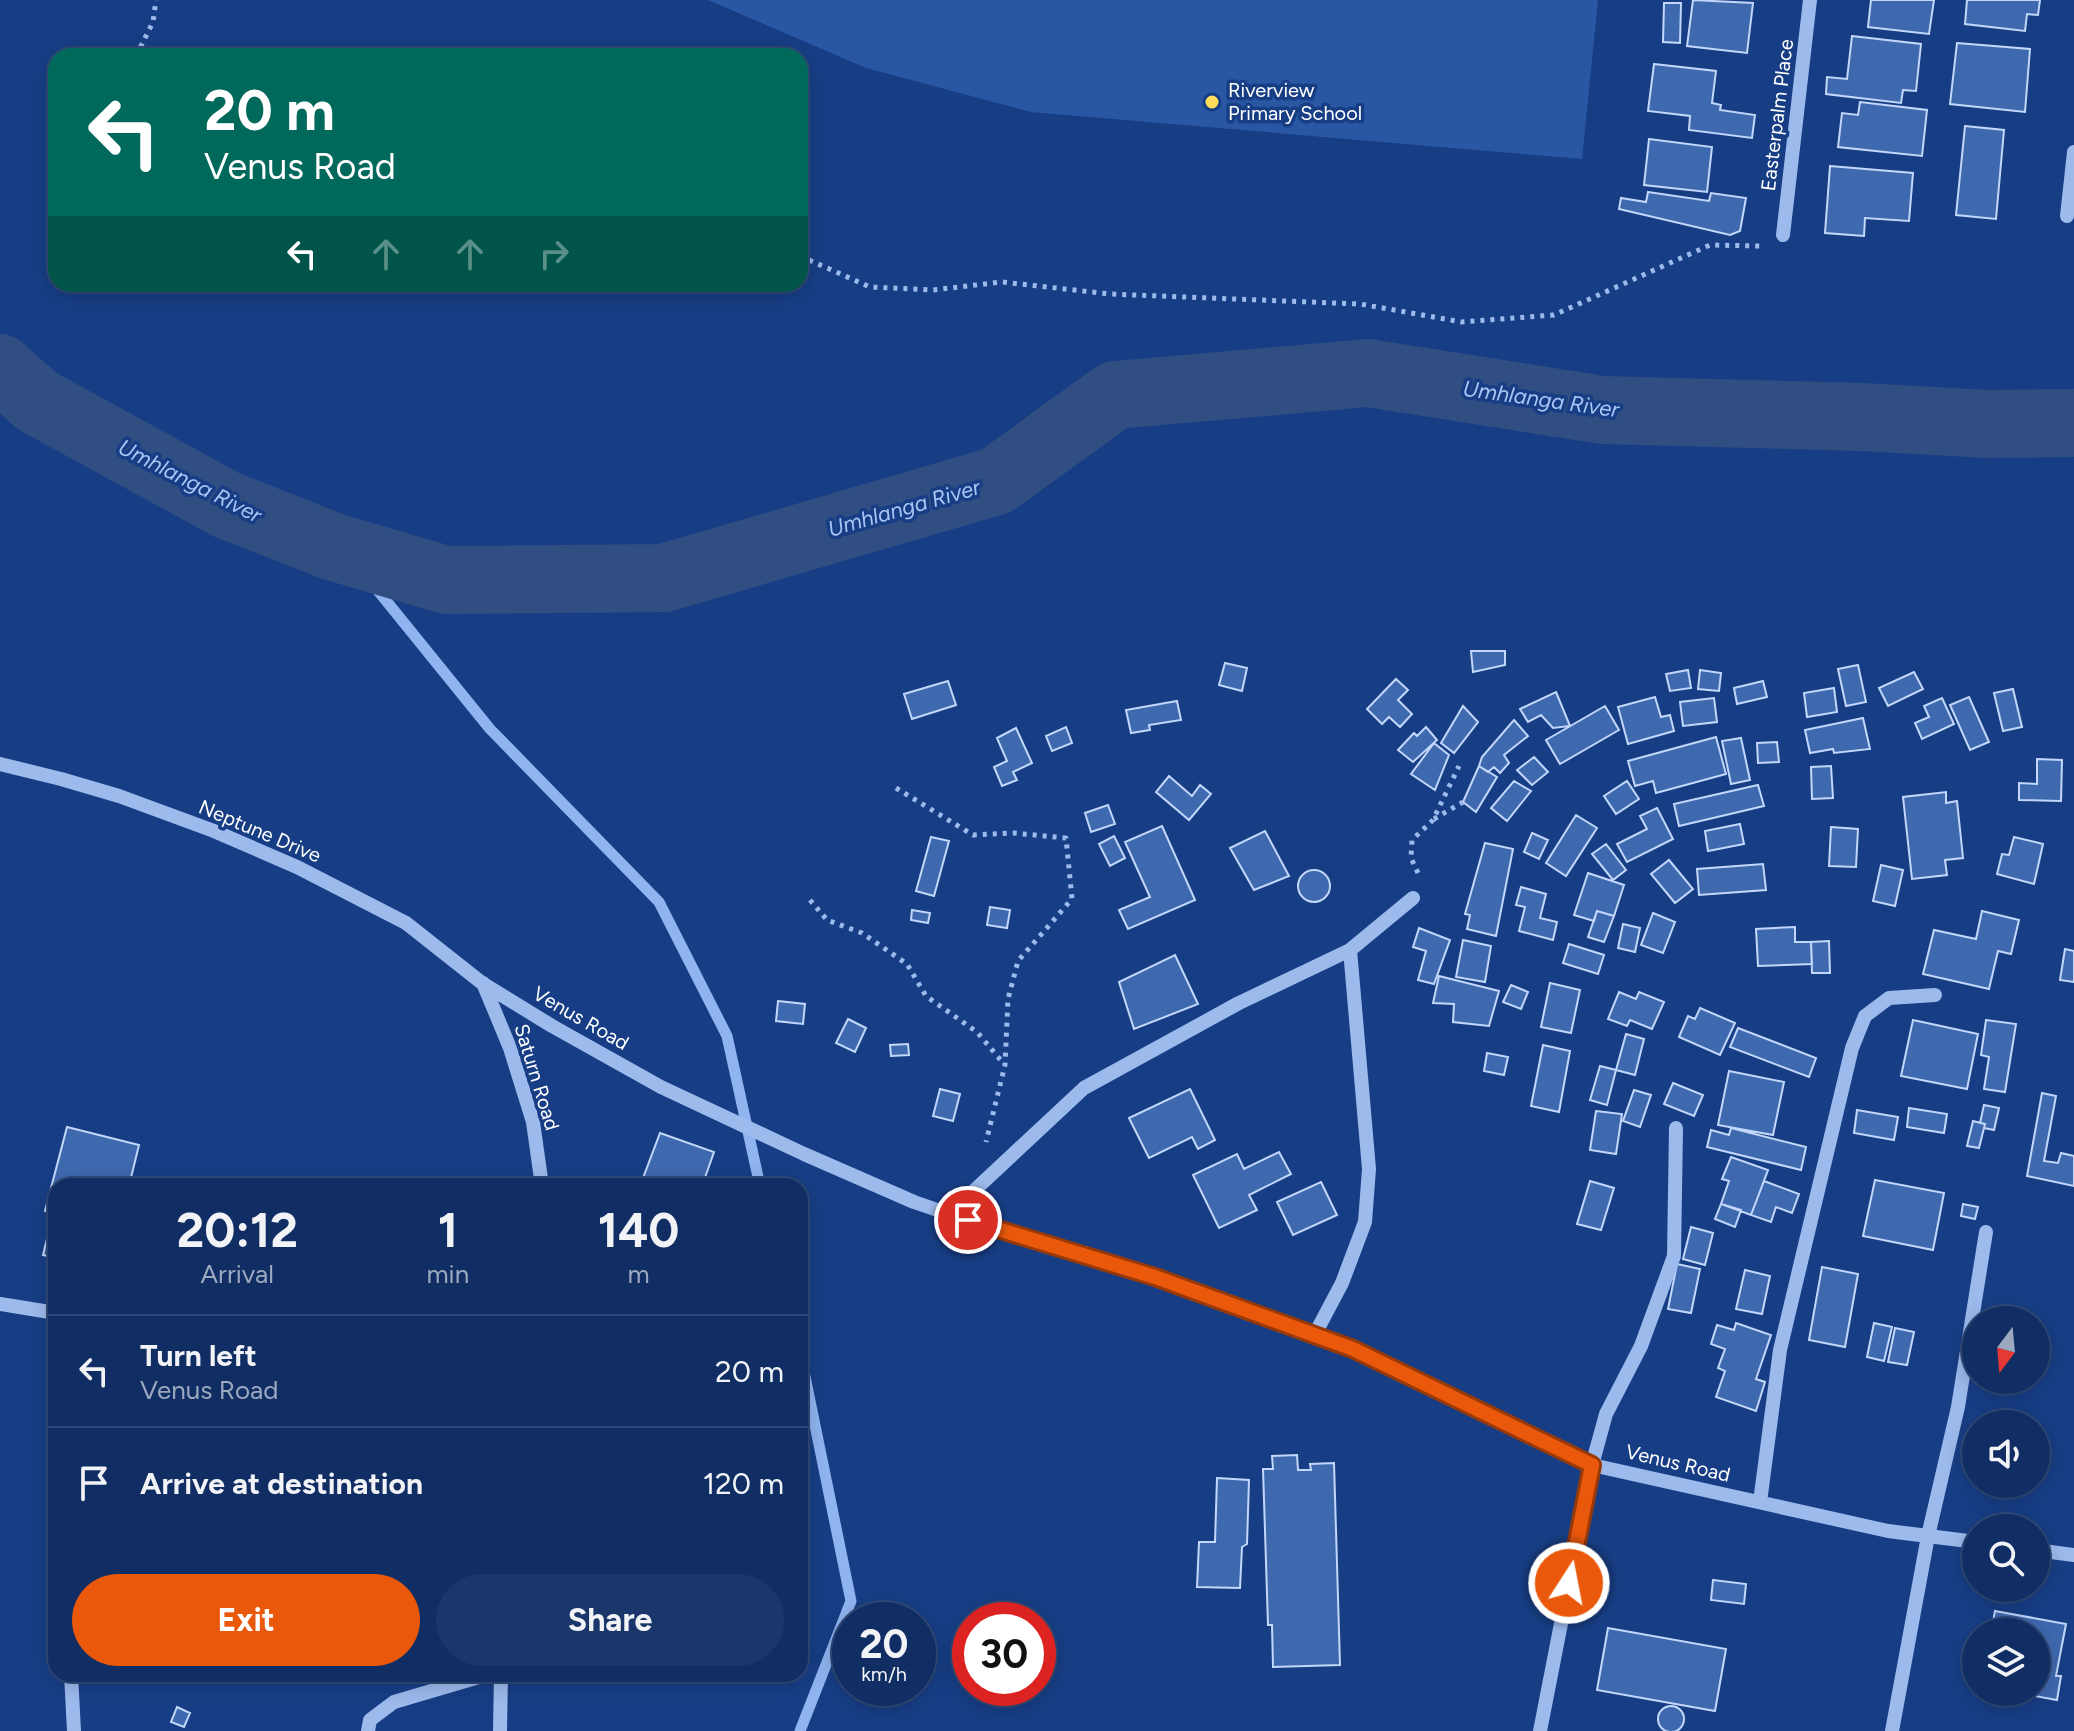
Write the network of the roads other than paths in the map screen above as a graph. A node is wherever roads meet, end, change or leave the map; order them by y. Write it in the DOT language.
graph roads {
  1 [pos="1810,0"];
  2 [pos="2074,152"];
  3 [pos="2067,216"];
  4 [pos="1783,235"];
  5 [pos="0,764"];
  6 [pos="1413,898"];
  7 [pos="1350,950"];
  8 [pos="482,983"];
  9 [pos="1935,995"];
  10 [pos="1676,1128"];
  11 [pos="541,1178"];
  12 [pos="949,1214"];
  13 [pos="1986,1232"];
  14 [pos="0,1304"];
  15 [pos="48,1312"];
  16 [pos="1315,1334"];
  17 [pos="1592,1465"];
  18 [pos="1760,1502"];
  19 [pos="1928,1536"];
  20 [pos="1962,1540"];
  21 [pos="2050,1552"];
  22 [pos="2074,1555"];
  23 [pos="71,1682"];
  24 [pos="462,1682"];
  25 [pos="501,1682"];
  26 [pos="74,1731"];
  27 [pos="368,1731"];
  28 [pos="500,1731"];
  29 [pos="1540,1731"];
  30 [pos="1892,1731"];
  1 -- 4 [label="street, Easterpalm Place"];
  2 -- 3 [label="street"];
  5 -- 8 [label="street, Neptune Drive"];
  6 -- 7 [label="street"];
  7 -- 12 [label="street"];
  7 -- 16 [label="street"];
  8 -- 11 [label="street, Saturn Road"];
  8 -- 12 [label="street, Venus Road"];
  9 -- 18 [label="street"];
  10 -- 17 [label="street"];
  12 -- 16 [label="street, Venus Road"];
  13 -- 19 [label="street"];
  14 -- 15 [label="street"];
  16 -- 17 [label="street, Venus Road"];
  17 -- 18 [label="street, Venus Road"];
  17 -- 29 [label="street"];
  18 -- 19 [label="street, Venus Road"];
  19 -- 20 [label="street, Venus Road"];
  19 -- 30 [label="street"];
  21 -- 22 [label="street"];
  23 -- 26 [label="street"];
  24 -- 27 [label="street"];
  25 -- 28 [label="street"];
}
